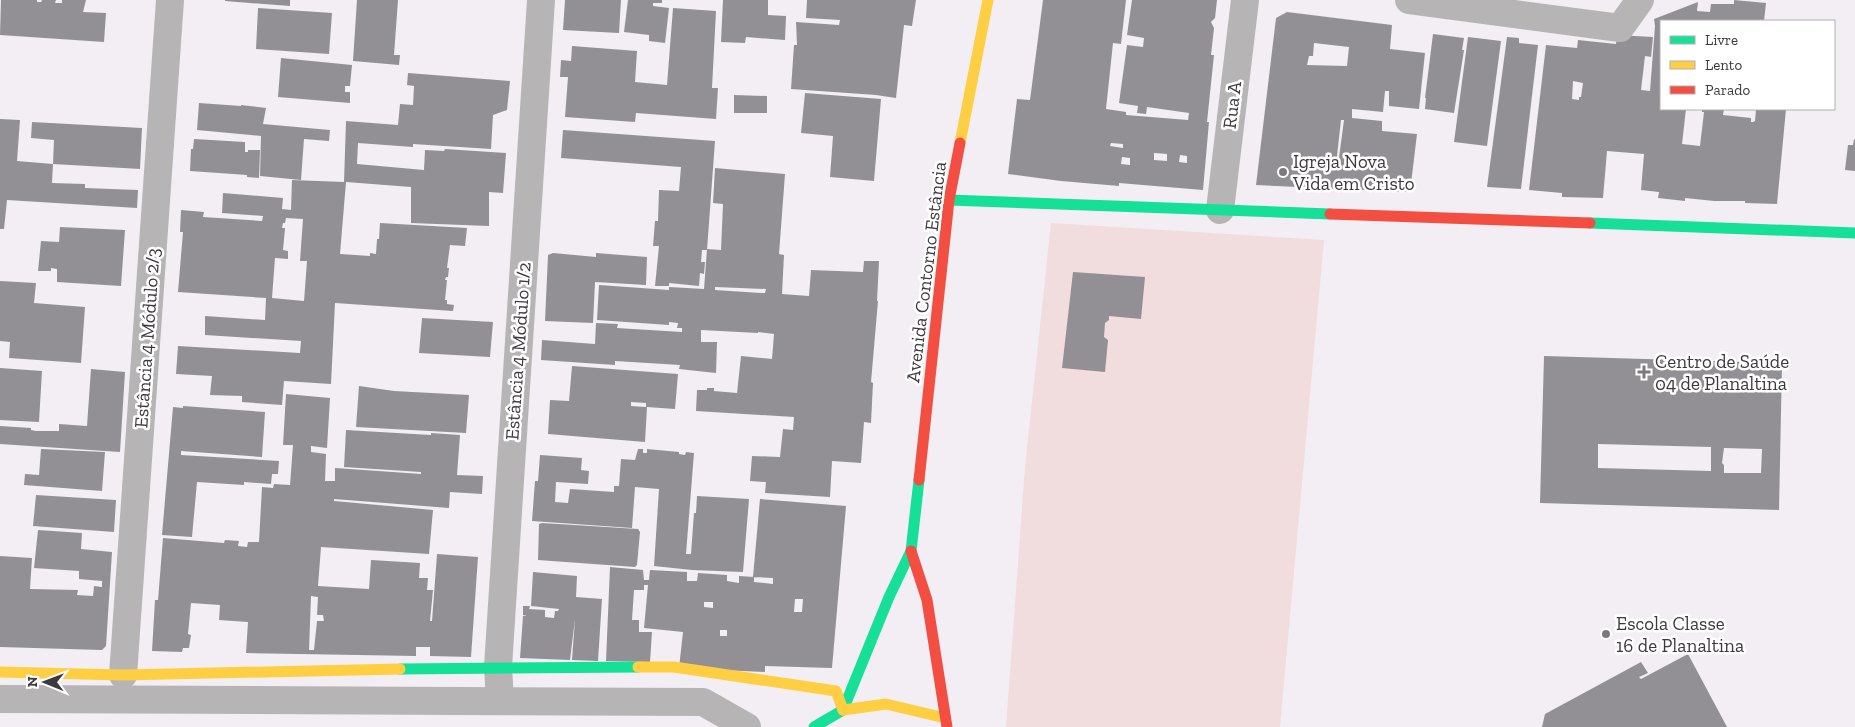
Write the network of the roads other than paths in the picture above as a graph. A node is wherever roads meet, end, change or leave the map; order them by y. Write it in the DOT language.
graph roads {
  1 [pos="170,0"];
  2 [pos="541,0"];
  3 [pos="988,0"];
  4 [pos="1245,0"];
  5 [pos="1409,0"];
  6 [pos="1640,0"];
  7 [pos="949,200"];
  8 [pos="1220,210"];
  9 [pos="1855,233"];
  10 [pos="911,551"];
  11 [pos="498,666"];
  12 [pos="0,672"];
  13 [pos="124,675"];
  14 [pos="0,699"];
  15 [pos="500,701"];
  16 [pos="843,710"];
  17 [pos="946,723"];
  18 [pos="747,727"];
  19 [pos="814,727"];
  1 -- 13 [label="street, Estância 4 Módulo 2/3"];
  2 -- 11 [label="street, Estância 4 Módulo 1/2"];
  3 -- 7 [label="street, Avenida Contorno Estância"];
  4 -- 8 [label="street, Rua A"];
  5 -- 6 [label="street"];
  7 -- 8 [label="street"];
  7 -- 10 [label="street, Avenida Contorno Estância"];
  8 -- 9 [label="street"];
  10 -- 16 [label="street, Avenida Contorno Estância"];
  10 -- 17 [label="street, Avenida Contorno Estância"];
  11 -- 13 [label="street"];
  11 -- 15 [label="street, Estância 4 Módulo 1/2"];
  11 -- 16 [label="street"];
  12 -- 13 [label="street"];
  14 -- 15 [label="street"];
  15 -- 18 [label="street"];
  16 -- 17 [label="street"];
  16 -- 19 [label="street"];
}
